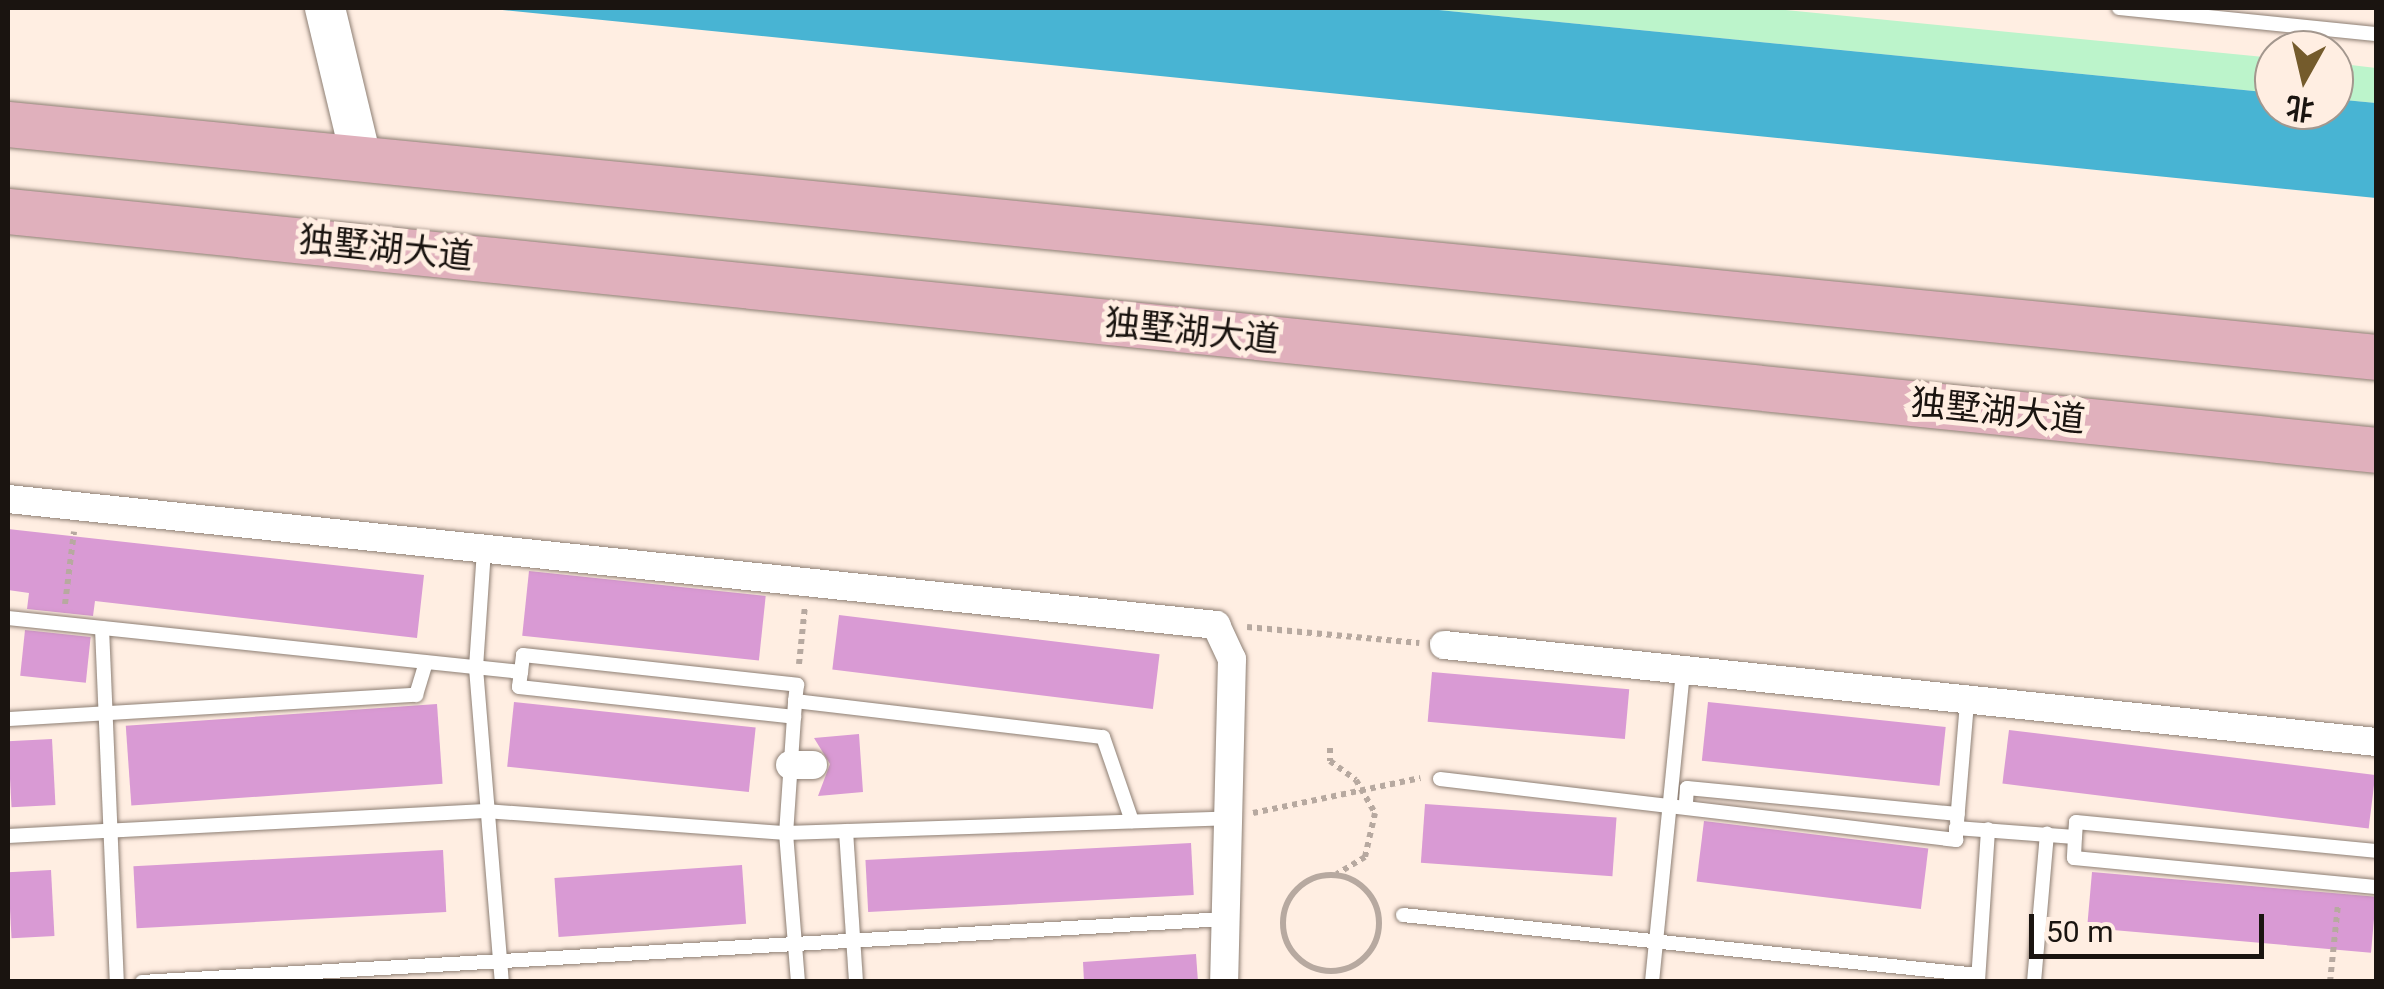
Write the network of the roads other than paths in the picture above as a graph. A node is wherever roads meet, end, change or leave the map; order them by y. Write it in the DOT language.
graph roads {
  1 [pos="325,8"];
  2 [pos="2119,8"];
  3 [pos="2376,34"];
  4 [pos="8,124"];
  5 [pos="362,158"];
  6 [pos="8,211"];
  7 [pos="2376,357"];
  8 [pos="2376,450"];
  9 [pos="8,499"];
  10 [pos="484,550"];
  11 [pos="8,618"];
  12 [pos="102,628"];
  13 [pos="1444,645"];
  14 [pos="426,663"];
  15 [pos="476,668"];
  16 [pos="521,672"];
  17 [pos="1683,674"];
  18 [pos="1968,702"];
  19 [pos="794,709"];
  20 [pos="105,712"];
  21 [pos="8,719"];
  22 [pos="2376,742"];
  23 [pos="1440,779"];
  24 [pos="1678,801"];
  25 [pos="485,811"];
  26 [pos="1227,818"];
  27 [pos="1132,821"];
  28 [pos="1957,821"];
  29 [pos="110,830"];
  30 [pos="846,830"];
  31 [pos="1988,830"];
  32 [pos="786,833"];
  33 [pos="2047,834"];
  34 [pos="8,836"];
  35 [pos="2076,837"];
  36 [pos="2376,851"];
  37 [pos="2376,887"];
  38 [pos="1403,914"];
  39 [pos="1225,919"];
  40 [pos="1657,938"];
  41 [pos="853,940"];
  42 [pos="795,944"];
  43 [pos="500,961"];
  44 [pos="1978,978"];
  45 [pos="118,982"];
  46 [pos="142,982"];
  47 [pos="502,982"];
  48 [pos="798,982"];
  49 [pos="856,982"];
  50 [pos="1224,982"];
  51 [pos="1652,982"];
  52 [pos="2034,982"];
  1 -- 5 [label="main road"];
  2 -- 3 [label="lane"];
  4 -- 5 [label="main road"];
  5 -- 7 [label="main road"];
  6 -- 8 [label="main road, 独墅湖大道"];
  9 -- 10 [label="street"];
  10 -- 15 [label="lane"];
  10 -- 26 [label="street"];
  11 -- 12 [label="lane"];
  12 -- 14 [label="lane"];
  12 -- 20 [label="lane"];
  13 -- 17 [label="street"];
  14 -- 15 [label="lane"];
  14 -- 20 [label="lane"];
  15 -- 16 [label="lane"];
  15 -- 25 [label="lane"];
  16 -- 19 [label="lane"];
  16 -- 19 [label="lane"];
  17 -- 18 [label="street"];
  17 -- 24 [label="lane"];
  18 -- 22 [label="street"];
  18 -- 28 [label="lane"];
  19 -- 27 [label="lane"];
  19 -- 32 [label="lane"];
  20 -- 21 [label="lane"];
  20 -- 29 [label="lane"];
  23 -- 24 [label="lane"];
  24 -- 28 [label="lane"];
  24 -- 28 [label="lane"];
  24 -- 40 [label="lane"];
  25 -- 29 [label="lane"];
  25 -- 32 [label="lane"];
  25 -- 43 [label="lane"];
  26 -- 27 [label="lane"];
  26 -- 39 [label="street"];
  27 -- 30 [label="lane"];
  28 -- 31 [label="lane"];
  29 -- 34 [label="lane"];
  29 -- 45 [label="lane"];
  30 -- 32 [label="lane"];
  30 -- 41 [label="lane"];
  31 -- 33 [label="lane"];
  31 -- 44 [label="lane"];
  32 -- 42 [label="lane"];
  33 -- 35 [label="lane"];
  33 -- 52 [label="lane"];
  35 -- 36 [label="lane"];
  35 -- 37 [label="lane"];
  38 -- 40 [label="lane"];
  39 -- 41 [label="lane"];
  39 -- 50 [label="street"];
  40 -- 44 [label="lane"];
  40 -- 51 [label="lane"];
  41 -- 42 [label="lane"];
  41 -- 49 [label="lane"];
  42 -- 43 [label="lane"];
  42 -- 48 [label="lane"];
  43 -- 46 [label="lane"];
  43 -- 47 [label="lane"];
}
